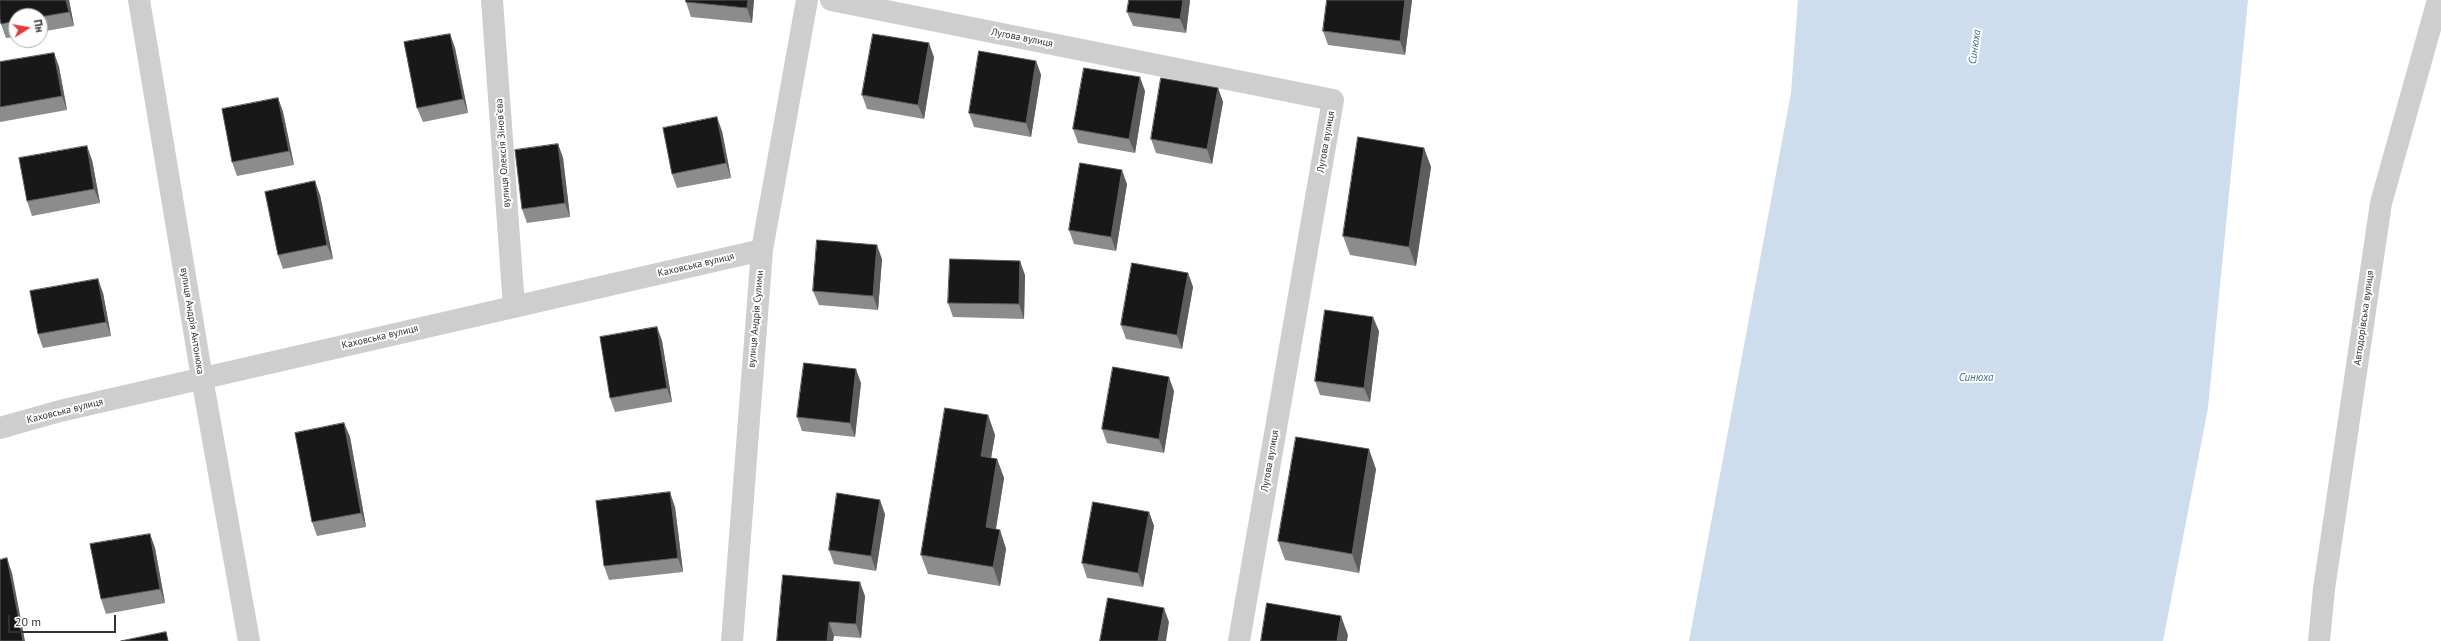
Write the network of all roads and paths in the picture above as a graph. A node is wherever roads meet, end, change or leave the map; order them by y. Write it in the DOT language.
graph roads {
  1 [pos="139,0"];
  2 [pos="492,0"];
  3 [pos="807,0"];
  4 [pos="831,0"];
  5 [pos="2438,0"];
  6 [pos="762,250"];
  7 [pos="514,307"];
  8 [pos="202,378"];
  9 [pos="0,428"];
  10 [pos="249,641"];
  11 [pos="732,641"];
  12 [pos="1239,641"];
  13 [pos="2319,641"];
  1 -- 8 [label="street, вулиця Андрія Антонюка"];
  2 -- 7 [label="street, вулиця Олексія Зіновʼєва"];
  3 -- 6 [label="street, вулиця Андрія Сулими"];
  4 -- 12 [label="street, Лугова вулиця"];
  5 -- 13 [label="street, Автодорівська вулиця"];
  6 -- 7 [label="street, Каховська вулиця"];
  6 -- 11 [label="street, вулиця Андрія Сулими"];
  7 -- 8 [label="street, Каховська вулиця"];
  8 -- 9 [label="street, Каховська вулиця"];
  8 -- 10 [label="street, вулиця Андрія Антонюка"];
}
